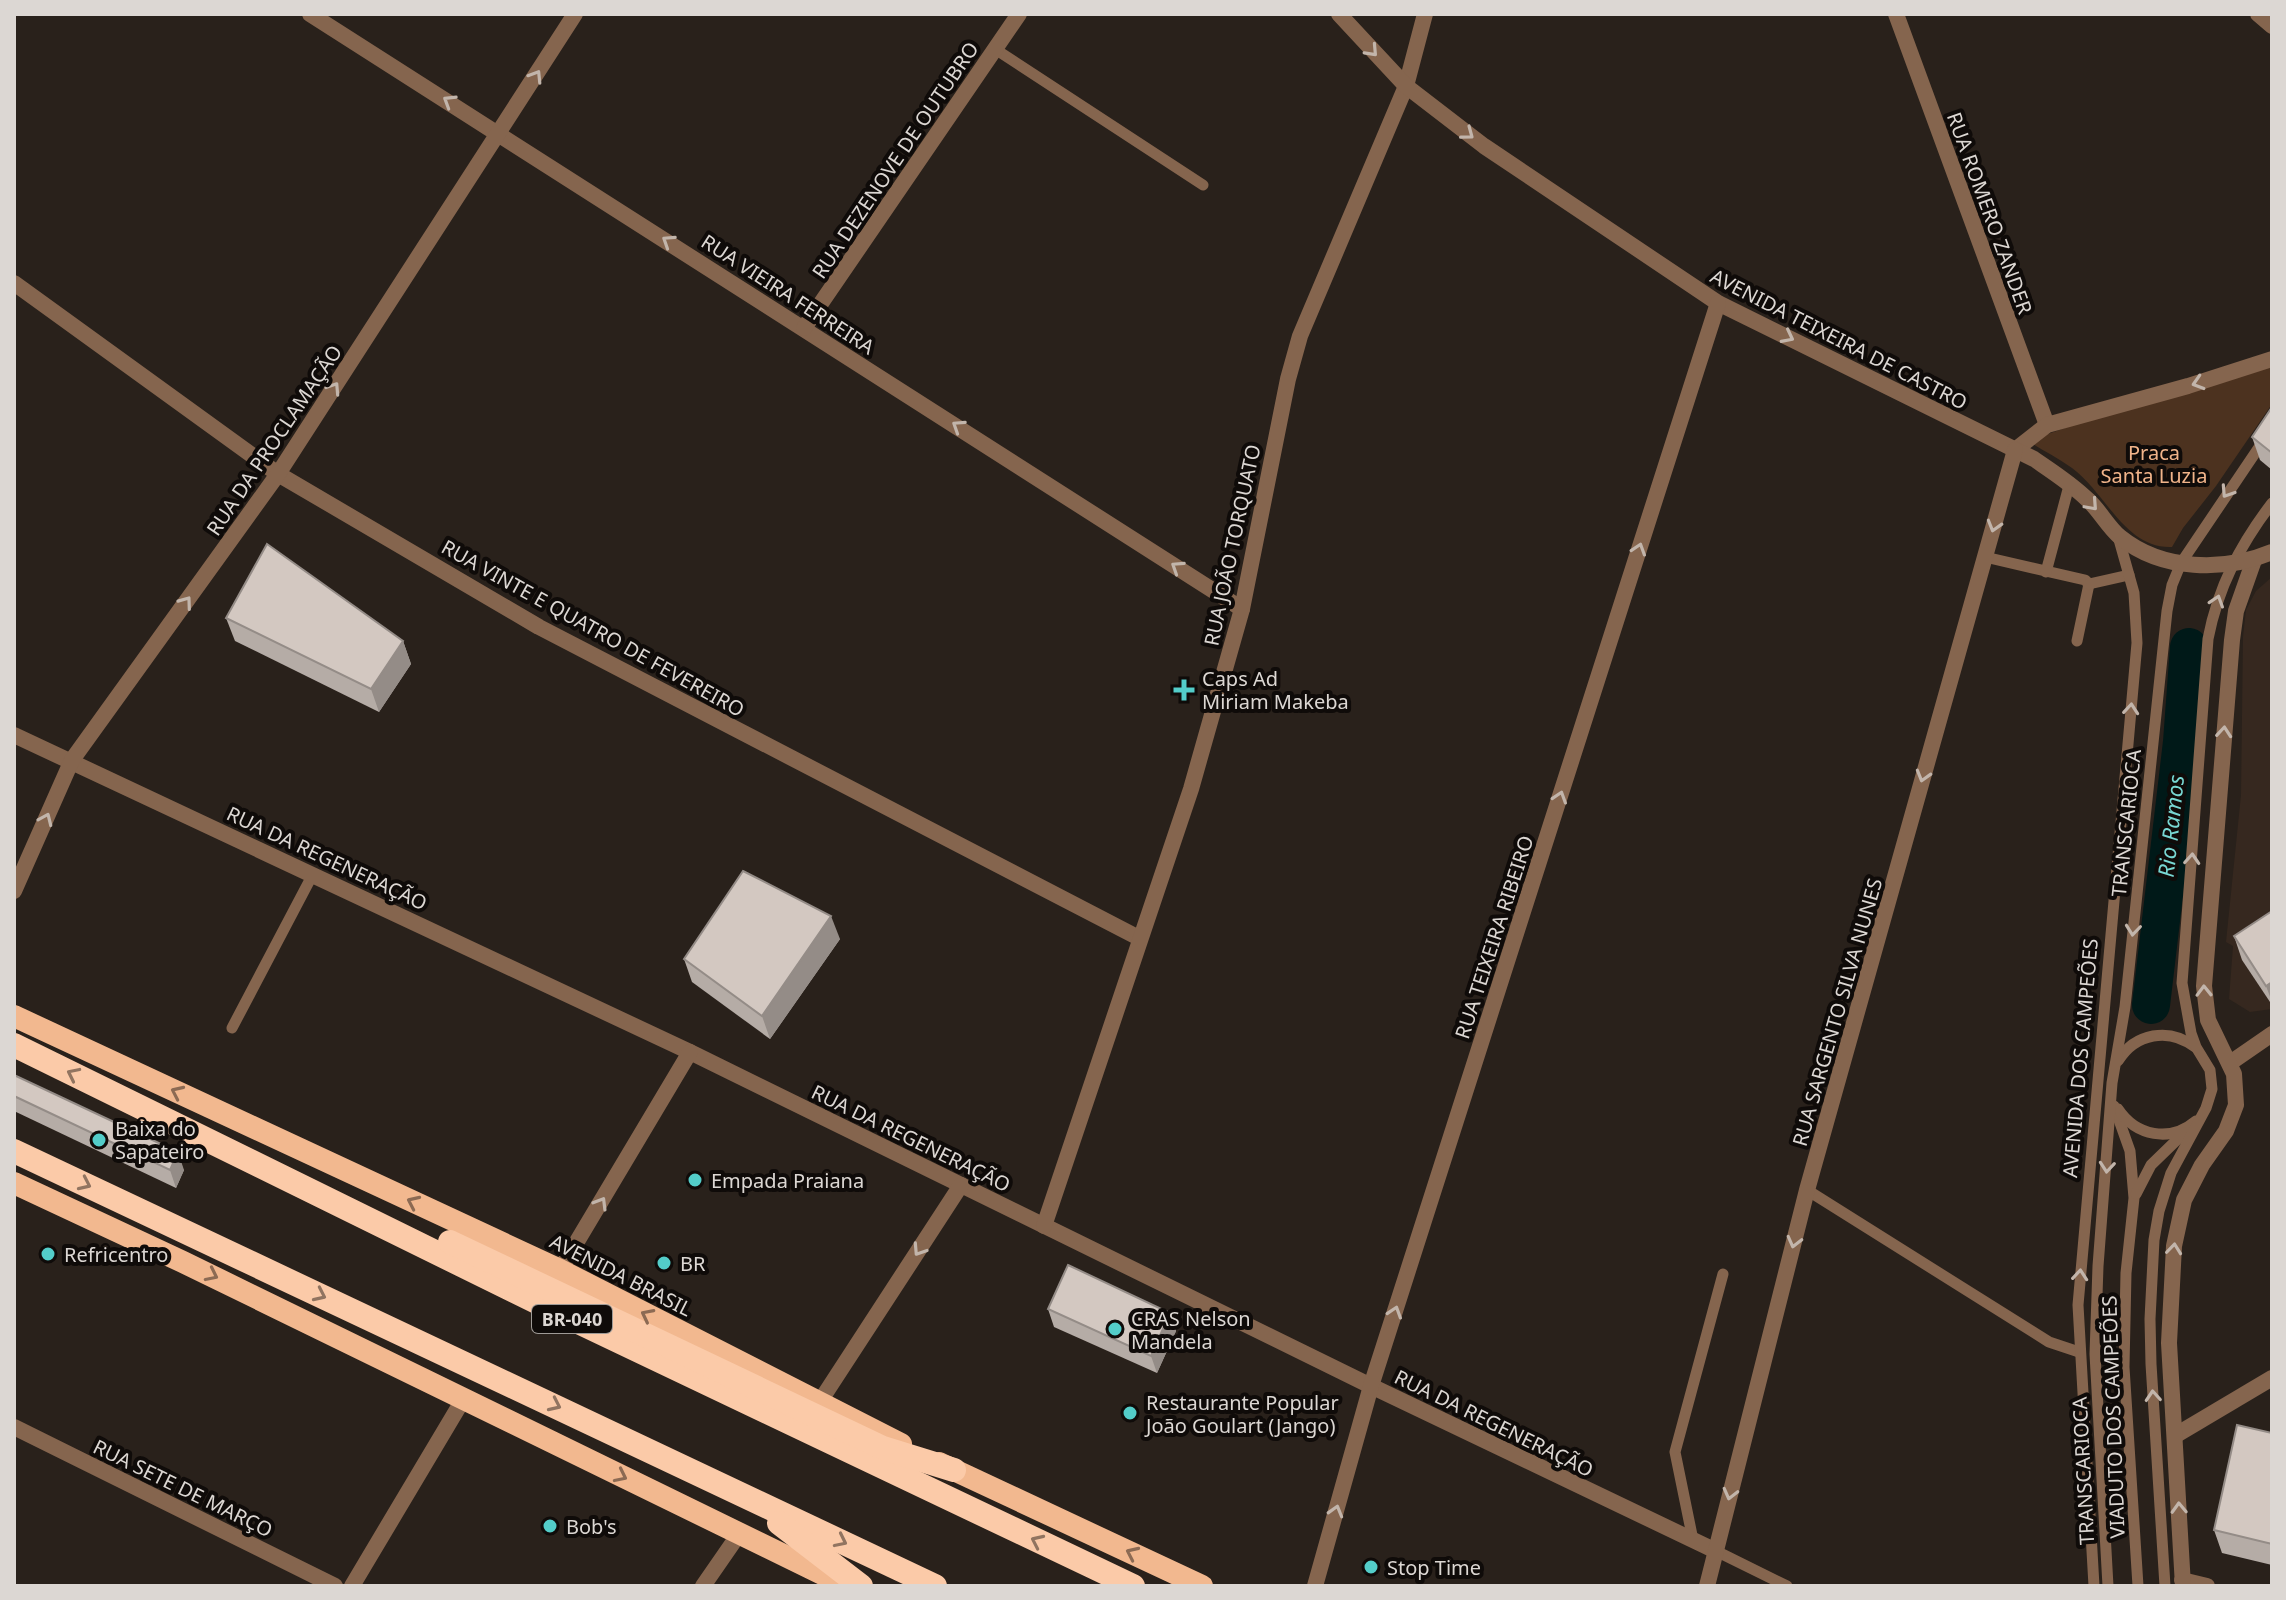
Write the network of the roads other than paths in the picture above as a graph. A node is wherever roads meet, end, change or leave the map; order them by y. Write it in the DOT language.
graph roads {
  1 [pos="310,14"];
  2 [pos="575,14"];
  3 [pos="1019,14"];
  4 [pos="1339,14"];
  5 [pos="1425,14"];
  6 [pos="1896,14"];
  7 [pos="2258,14"];
  8 [pos="2272,26"];
  9 [pos="995,49"];
  10 [pos="1406,86"];
  11 [pos="499,133"];
  12 [pos="1203,185"];
  13 [pos="14,283"];
  14 [pos="1718,303"];
  15 [pos="804,328"];
  16 [pos="2272,359"];
  17 [pos="2047,425"];
  18 [pos="2272,428"];
  19 [pos="2015,450"];
  20 [pos="278,474"];
  21 [pos="2070,482"];
  22 [pos="2272,503"];
  23 [pos="2118,536"];
  24 [pos="2272,552"];
  25 [pos="1985,557"];
  26 [pos="2254,560"];
  27 [pos="2181,563"];
  28 [pos="2231,565"];
  29 [pos="2046,572"];
  30 [pos="2129,575"];
  31 [pos="2089,584"];
  32 [pos="1242,609"];
  33 [pos="2077,641"];
  34 [pos="14,735"];
  35 [pos="72,760"];
  36 [pos="313,874"];
  37 [pos="14,891"];
  38 [pos="1139,938"];
  39 [pos="14,1016"];
  40 [pos="232,1028"];
  41 [pos="2272,1034"];
  42 [pos="14,1045"];
  43 [pos="2196,1047"];
  44 [pos="690,1052"];
  45 [pos="2230,1063"];
  46 [pos="2114,1070"];
  47 [pos="2211,1076"];
  48 [pos="2112,1089"];
  49 [pos="2199,1118"];
  50 [pos="14,1151"];
  51 [pos="263,1166"];
  52 [pos="14,1183"];
  53 [pos="961,1185"];
  54 [pos="1807,1190"];
  55 [pos="2134,1198"];
  56 [pos="1044,1226"];
  57 [pos="560,1270"];
  58 [pos="1723,1274"];
  59 [pos="2079,1352"];
  60 [pos="2272,1378"];
  61 [pos="1371,1386"];
  62 [pos="464,1398"];
  63 [pos="819,1403"];
  64 [pos="14,1427"];
  65 [pos="2176,1435"];
  66 [pos="954,1470"];
  67 [pos="739,1492"];
  68 [pos="739,1534"];
  69 [pos="1693,1540"];
  70 [pos="1716,1551"];
  71 [pos="2183,1583"];
  72 [pos="335,1586"];
  73 [pos="352,1586"];
  74 [pos="703,1586"];
  75 [pos="847,1586"];
  76 [pos="861,1586"];
  77 [pos="935,1586"];
  78 [pos="1133,1586"];
  79 [pos="1202,1586"];
  80 [pos="1315,1586"];
  81 [pos="1707,1586"];
  82 [pos="1787,1586"];
  83 [pos="2094,1586"];
  84 [pos="2108,1586"];
  85 [pos="2138,1586"];
  86 [pos="2165,1586"];
  87 [pos="2207,1586"];
  11 -- 1 [label="street, RUA VIEIRA FERREIRA, one-way"];
  11 -- 2 [label="street, RUA DA PROCLAMAÇÃO, one-way"];
  3 -- 9 [label="street, RUA DEZENOVE DE OUTUBRO"];
  4 -- 10 [label="street, AVENIDA TEIXEIRA DE CASTRO, one-way"];
  5 -- 10 [label="street, RUA JOÃO TORQUATO"];
  6 -- 17 [label="street, RUA ROMERO ZANDER"];
  7 -- 8 [label="street"];
  9 -- 12 [label="lane"];
  9 -- 15 [label="street, RUA DEZENOVE DE OUTUBRO"];
  10 -- 14 [label="street, AVENIDA TEIXEIRA DE CASTRO, one-way"];
  10 -- 32 [label="street, RUA JOÃO TORQUATO"];
  15 -- 11 [label="street, RUA VIEIRA FERREIRA, one-way"];
  20 -- 11 [label="street, RUA DA PROCLAMAÇÃO, one-way"];
  13 -- 20 [label="street, RUA VINTE E QUATRO DE FEVEREIRO"];
  14 -- 19 [label="street, AVENIDA TEIXEIRA DE CASTRO, one-way"];
  61 -- 14 [label="street, RUA TEIXEIRA RIBEIRO, one-way"];
  32 -- 15 [label="street, RUA VIEIRA FERREIRA, one-way"];
  16 -- 17 [label="street, one-way"];
  17 -- 19 [label="street"];
  18 -- 27 [label="lane, TRANSCARIOCA, one-way"];
  19 -- 21 [label="street, AVENIDA TEIXEIRA DE CASTRO"];
  19 -- 25 [label="street, RUA SARGENTO SILVA NUNES, one-way"];
  35 -- 20 [label="street, RUA DA PROCLAMAÇÃO, one-way"];
  20 -- 38 [label="street, RUA VINTE E QUATRO DE FEVEREIRO"];
  21 -- 23 [label="street, AVENIDA TEIXEIRA DE CASTRO, one-way"];
  21 -- 29 [label="lane"];
  22 -- 28 [label="lane"];
  23 -- 27 [label="street, AVENIDA TEIXEIRA DE CASTRO"];
  23 -- 30 [label="lane, AVENIDA DOS CAMPEÕES"];
  24 -- 26 [label="street, AVENIDA TEIXEIRA DE CASTRO"];
  25 -- 29 [label="lane"];
  25 -- 54 [label="street, RUA SARGENTO SILVA NUNES, one-way"];
  26 -- 28 [label="street, AVENIDA TEIXEIRA DE CASTRO"];
  45 -- 26 [label="street, one-way"];
  27 -- 28 [label="street, AVENIDA TEIXEIRA DE CASTRO"];
  27 -- 46 [label="lane, TRANSCARIOCA, one-way"];
  43 -- 28 [label="lane, one-way"];
  29 -- 31 [label="lane"];
  30 -- 31 [label="lane"];
  59 -- 30 [label="lane, AVENIDA DOS CAMPEÕES, one-way"];
  31 -- 33 [label="lane"];
  32 -- 38 [label="street, RUA JOÃO TORQUATO"];
  34 -- 35 [label="street, RUA DA REGENERAÇÃO"];
  35 -- 36 [label="street, RUA DA REGENERAÇÃO"];
  37 -- 35 [label="street, RUA DA PROCLAMAÇÃO, one-way"];
  36 -- 40 [label="lane"];
  36 -- 44 [label="street, RUA DA REGENERAÇÃO"];
  38 -- 56 [label="street, RUA JOÃO TORQUATO"];
  57 -- 39 [label="highway, AVENIDA BRASIL, one-way"];
  41 -- 45 [label="street"];
  51 -- 42 [label="highway, BR-040, one-way"];
  43 -- 46 [label="lane"];
  43 -- 47 [label="lane"];
  44 -- 53 [label="street, RUA DA REGENERAÇÃO"];
  57 -- 44 [label="street, one-way"];
  45 -- 47 [label="lane"];
  65 -- 45 [label="street, one-way"];
  46 -- 48 [label="lane, TRANSCARIOCA"];
  47 -- 49 [label="lane"];
  48 -- 49 [label="lane"];
  48 -- 55 [label="lane"];
  48 -- 84 [label="lane, TRANSCARIOCA, one-way"];
  49 -- 55 [label="lane"];
  86 -- 49 [label="lane, one-way"];
  50 -- 67 [label="highway, one-way"];
  51 -- 66 [label="highway"];
  78 -- 51 [label="highway, BR-040, one-way"];
  52 -- 62 [label="highway, one-way"];
  53 -- 56 [label="street, RUA DA REGENERAÇÃO"];
  53 -- 63 [label="street, one-way"];
  54 -- 59 [label="lane"];
  54 -- 70 [label="street, RUA SARGENTO SILVA NUNES, one-way"];
  55 -- 85 [label="lane, VIADUTO DOS CAMPEÕES"];
  56 -- 61 [label="street, RUA DA REGENERAÇÃO"];
  63 -- 57 [label="highway, AVENIDA BRASIL, one-way"];
  58 -- 69 [label="lane"];
  59 -- 83 [label="lane, AVENIDA DOS CAMPEÕES"];
  60 -- 65 [label="street"];
  61 -- 69 [label="street, RUA DA REGENERAÇÃO"];
  80 -- 61 [label="street, RUA TEIXEIRA RIBEIRO, one-way"];
  62 -- 68 [label="highway, one-way"];
  62 -- 73 [label="street"];
  63 -- 66 [label="highway, AVENIDA BRASIL"];
  64 -- 72 [label="street, RUA SETE DE MARÇO"];
  71 -- 65 [label="street, one-way"];
  79 -- 66 [label="highway, AVENIDA BRASIL, one-way"];
  67 -- 76 [label="highway"];
  67 -- 77 [label="highway, one-way"];
  68 -- 74 [label="street"];
  68 -- 75 [label="highway"];
  69 -- 70 [label="street, RUA DA REGENERAÇÃO"];
  70 -- 81 [label="street, RUA SARGENTO SILVA NUNES"];
  70 -- 82 [label="lane, RUA DA REGENERAÇÃO"];
  71 -- 87 [label="street"];
}
